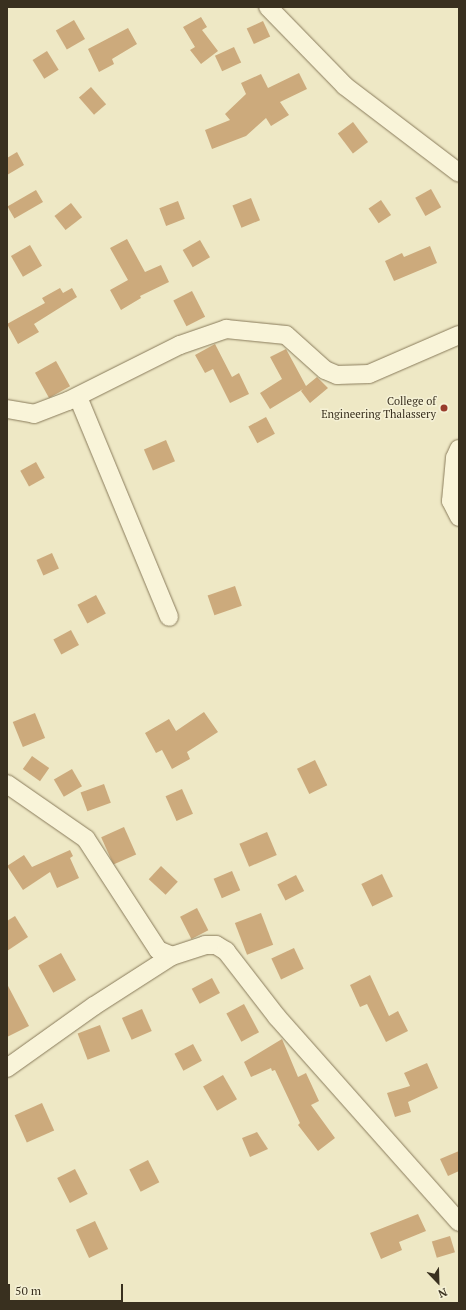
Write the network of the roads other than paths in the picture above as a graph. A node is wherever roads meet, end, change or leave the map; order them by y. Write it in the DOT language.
graph roads {
  1 [pos="268,7"];
  2 [pos="459,174"];
  3 [pos="459,335"];
  4 [pos="78,397"];
  5 [pos="7,409"];
  6 [pos="459,449"];
  7 [pos="459,517"];
  8 [pos="169,617"];
  9 [pos="7,784"];
  10 [pos="172,956"];
  11 [pos="7,1068"];
  12 [pos="459,1222"];
  1 -- 2 [label="street"];
  3 -- 4 [label="street"];
  4 -- 5 [label="street"];
  4 -- 8 [label="street"];
  6 -- 7 [label="street"];
  9 -- 10 [label="street"];
  10 -- 11 [label="street"];
  10 -- 12 [label="street"];
}
